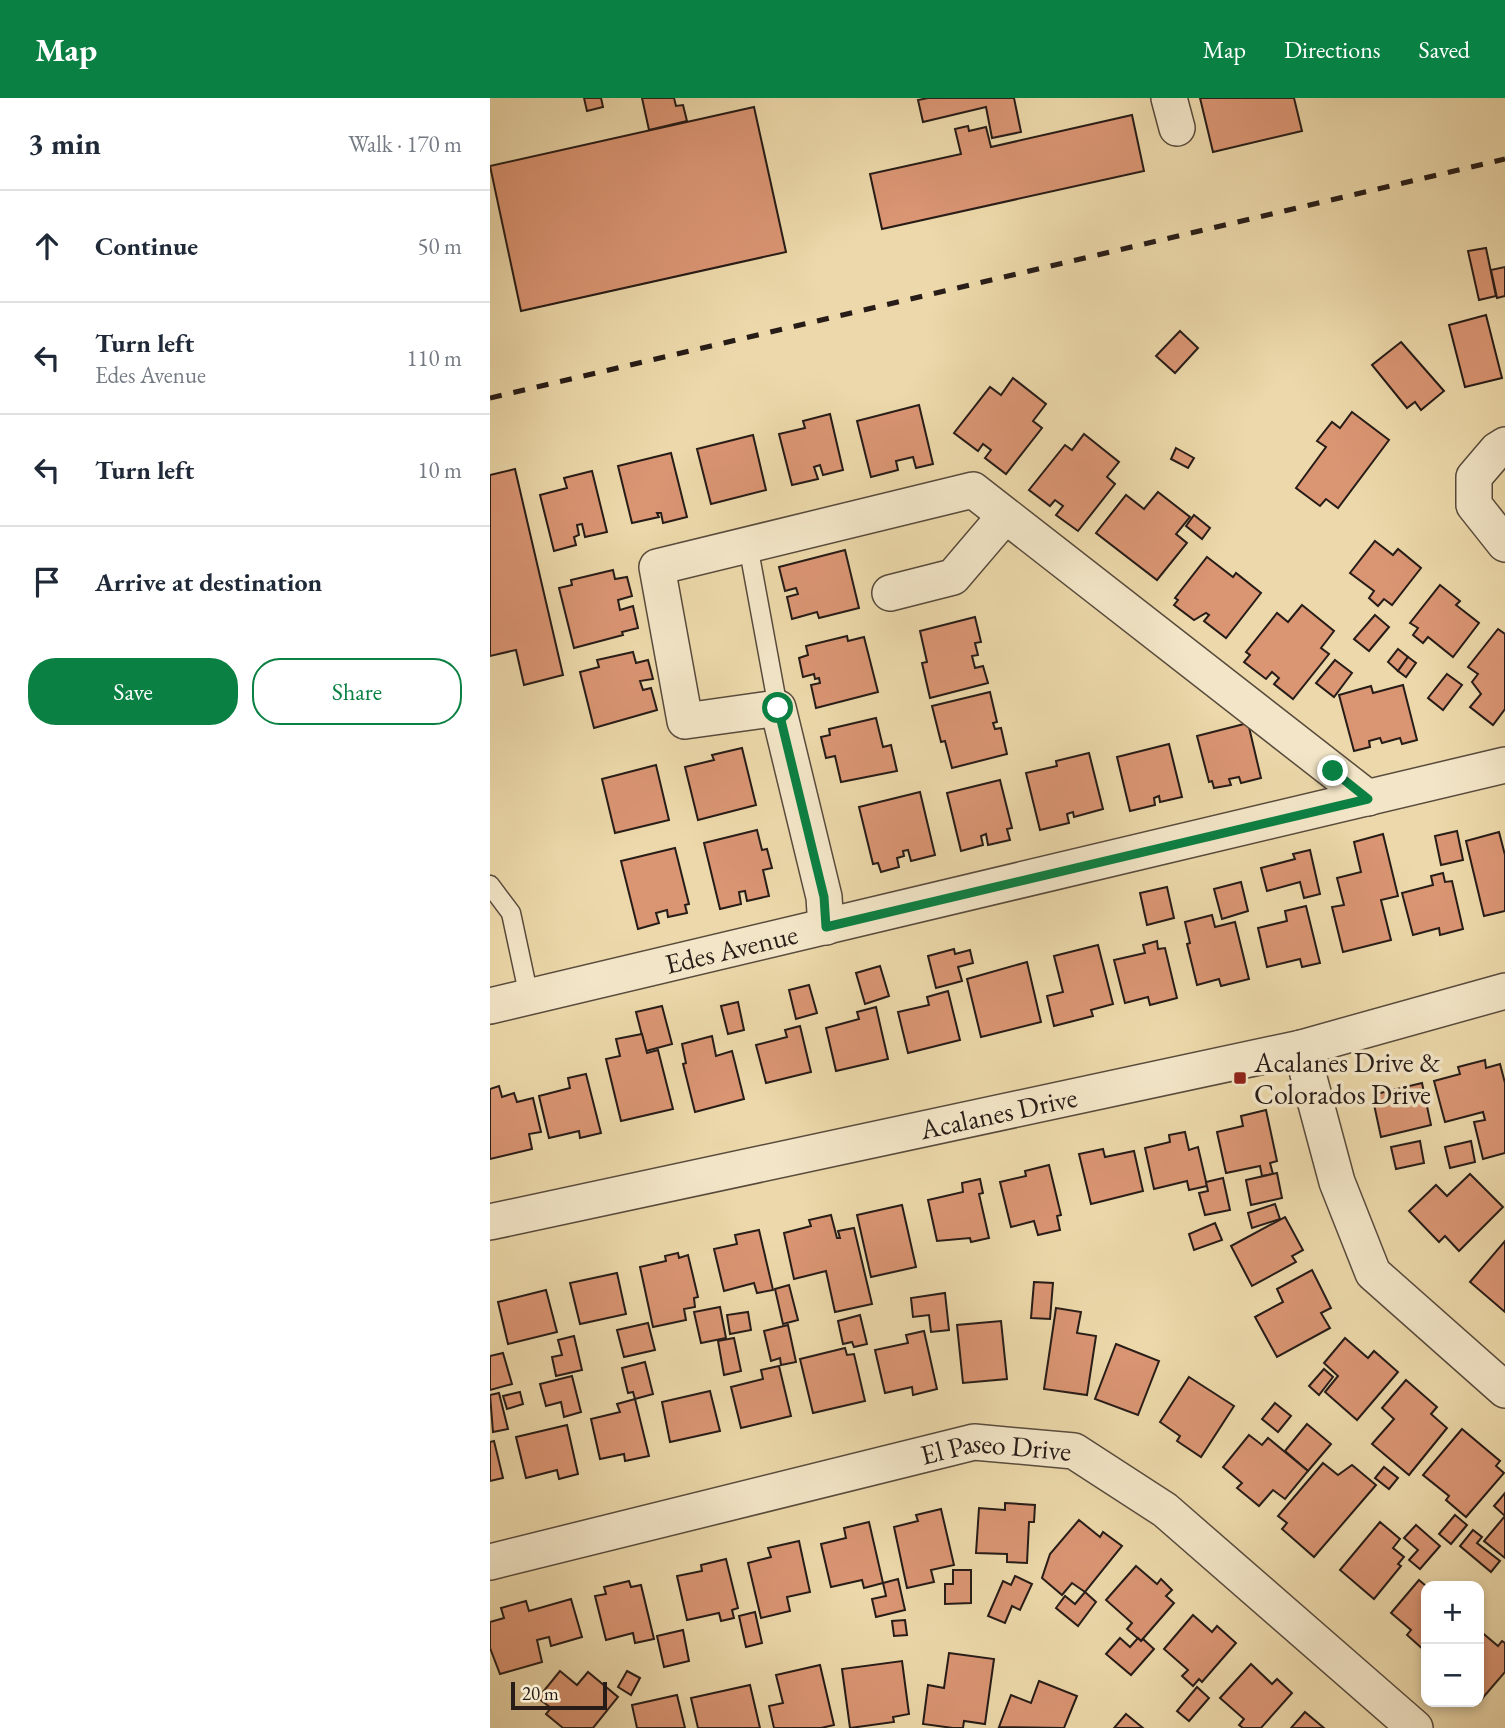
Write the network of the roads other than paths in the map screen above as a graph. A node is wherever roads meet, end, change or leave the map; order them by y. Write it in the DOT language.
graph roads {
  1 [pos="1505,445"];
  2 [pos="1005,516"];
  3 [pos="756,543"];
  4 [pos="1505,544"];
  5 [pos="890,593"];
  6 [pos="778,708"];
  7 [pos="1505,765"];
  8 [pos="1368,799"];
  9 [pos="490,885"];
  10 [pos="826,927"];
  11 [pos="1505,991"];
  12 [pos="529,997"];
  13 [pos="490,1006"];
  14 [pos="1301,1048"];
  15 [pos="490,1222"];
  16 [pos="1505,1390"];
  17 [pos="490,1562"];
  18 [pos="1415,1728"];
  1 -- 4 [label="street"];
  2 -- 3 [label="street"];
  2 -- 5 [label="street"];
  2 -- 8 [label="street"];
  3 -- 6 [label="lane"];
  3 -- 6 [label="street"];
  6 -- 10 [label="street"];
  7 -- 8 [label="street, Edes Avenue"];
  8 -- 10 [label="street, Edes Avenue"];
  9 -- 12 [label="lane"];
  10 -- 12 [label="street, Edes Avenue"];
  11 -- 14 [label="street, Acalanes Drive"];
  12 -- 13 [label="street, Edes Avenue"];
  14 -- 15 [label="street, Acalanes Drive"];
  14 -- 16 [label="street"];
  17 -- 18 [label="street, El Paseo Drive"];
}
